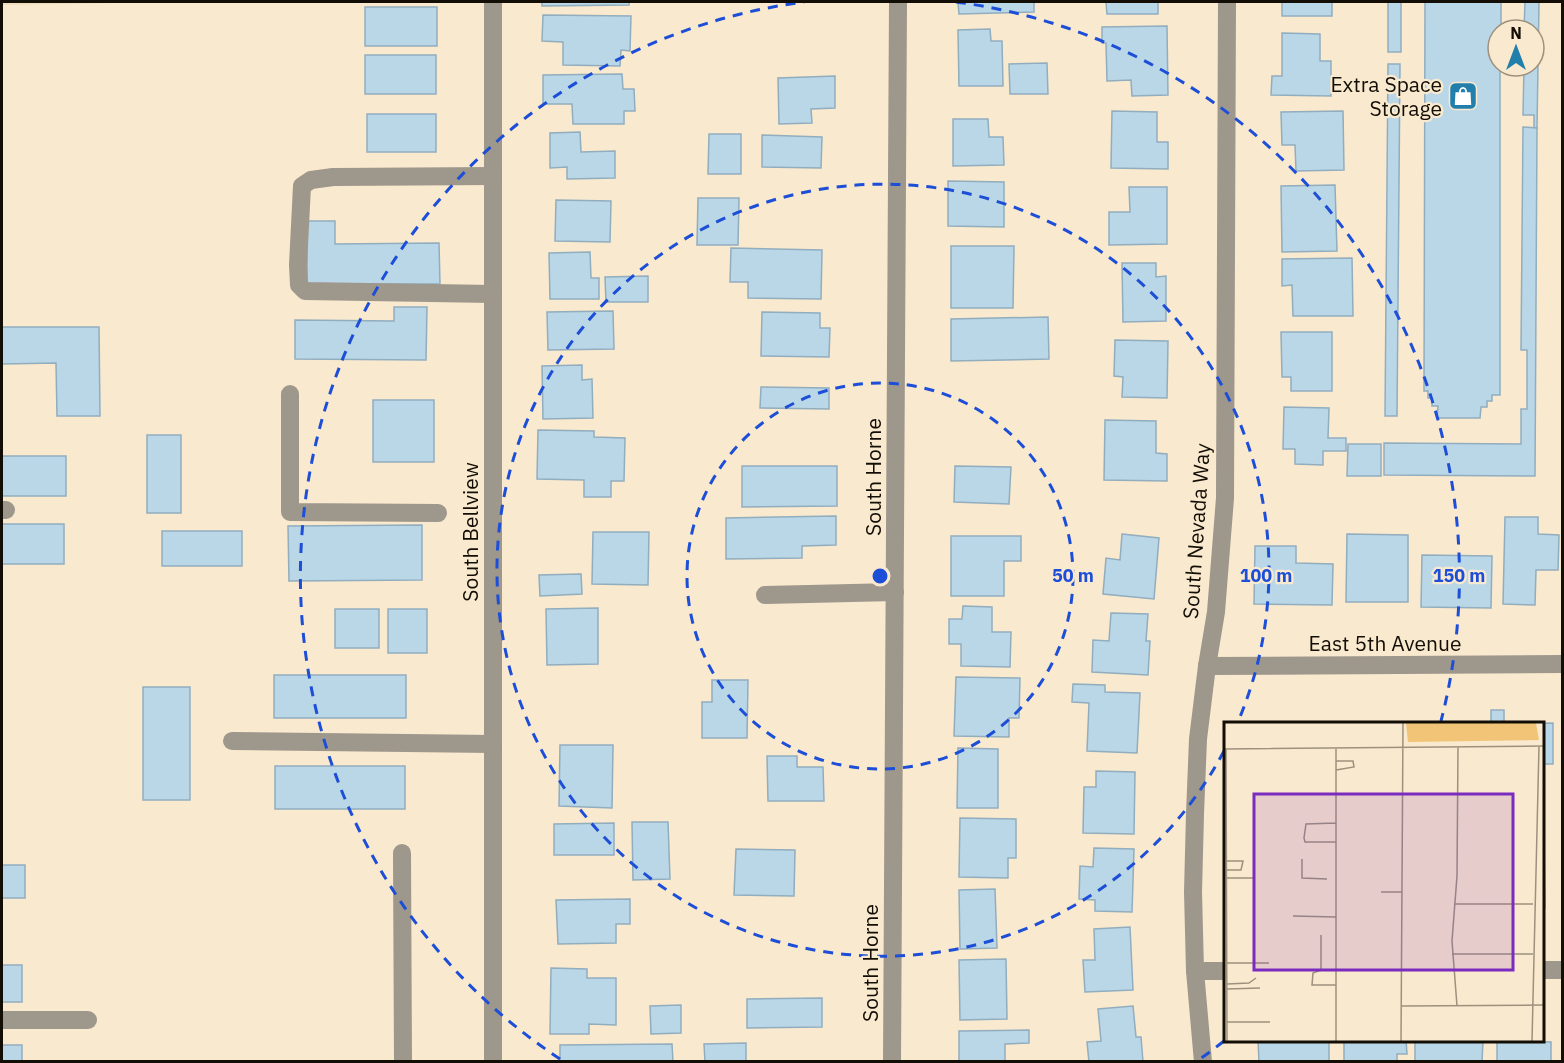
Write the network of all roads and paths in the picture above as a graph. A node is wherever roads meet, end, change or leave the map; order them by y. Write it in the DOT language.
graph roads {
  1 [pos="493,2"];
  2 [pos="898,2"];
  3 [pos="1227,2"];
  4 [pos="493,176"];
  5 [pos="493,294"];
  6 [pos="290,394"];
  7 [pos="438,513"];
  8 [pos="895,592"];
  9 [pos="765,595"];
  10 [pos="1563,664"];
  11 [pos="1207,666"];
  12 [pos="232,741"];
  13 [pos="493,744"];
  14 [pos="402,853"];
  15 [pos="1224,970"];
  16 [pos="1543,970"];
  17 [pos="1563,970"];
  18 [pos="1196,971"];
  19 [pos="2,1020"];
  20 [pos="88,1020"];
  21 [pos="403,1062"];
  22 [pos="493,1062"];
  23 [pos="892,1062"];
  24 [pos="1203,1062"];
  1 -- 4 [label="street, South Bellview"];
  2 -- 8 [label="street, South Horne"];
  3 -- 11 [label="street, South Nevada Way"];
  4 -- 5 [label="street, South Bellview"];
  4 -- 5 [label="street"];
  5 -- 13 [label="street, South Bellview"];
  6 -- 7 [label="street"];
  8 -- 9 [label="street"];
  8 -- 23 [label="street, South Horne"];
  10 -- 11 [label="street, East 5th Avenue"];
  11 -- 18 [label="street, South Nevada Way"];
  12 -- 13 [label="street"];
  13 -- 22 [label="street, South Bellview"];
  14 -- 21 [label="street"];
  15 -- 18 [label="street"];
  16 -- 17 [label="street"];
  18 -- 24 [label="street, South Nevada Way"];
  19 -- 20 [label="street"];
}
